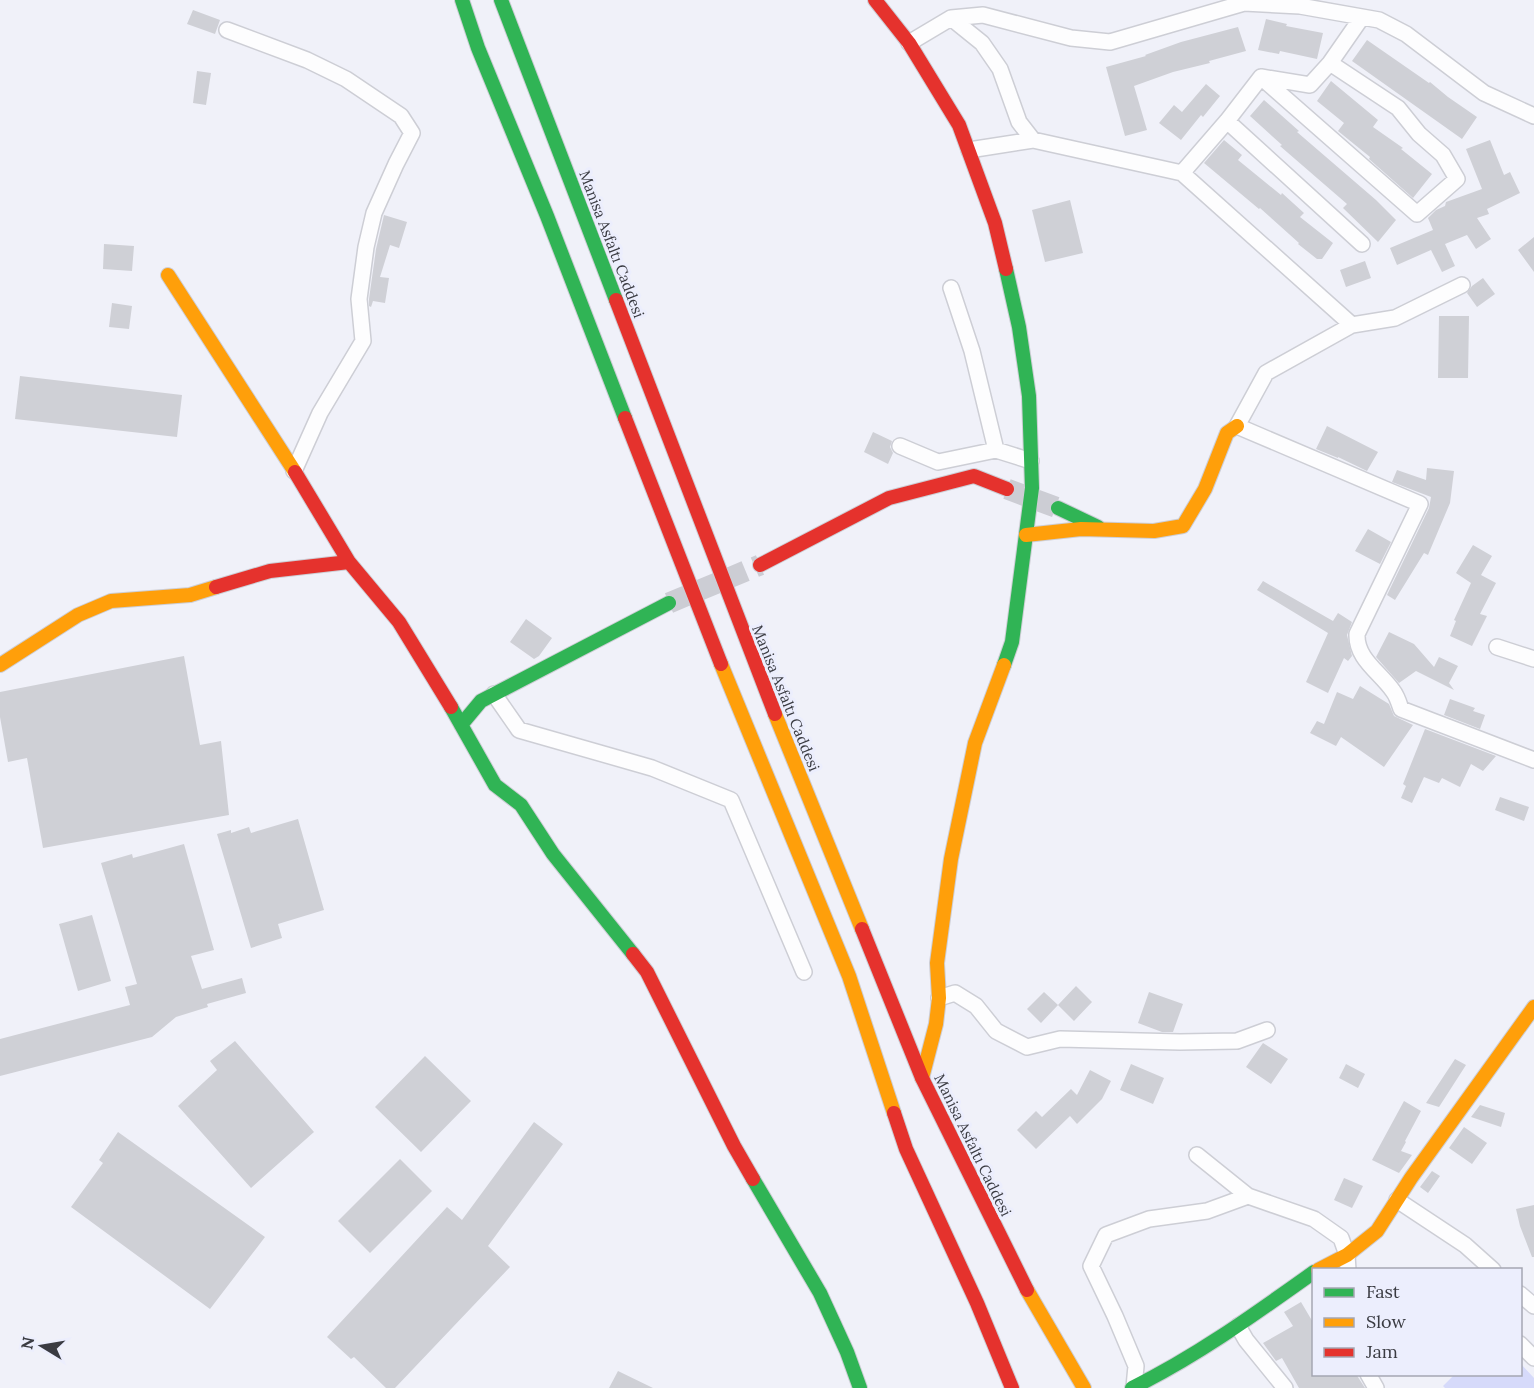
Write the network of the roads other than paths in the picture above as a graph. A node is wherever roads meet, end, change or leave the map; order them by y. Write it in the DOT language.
graph roads {
  1 [pos="462,0"];
  2 [pos="501,0"];
  3 [pos="875,0"];
  4 [pos="1362,17"];
  5 [pos="951,18"];
  6 [pos="227,30"];
  7 [pos="909,43"];
  8 [pos="1330,63"];
  9 [pos="1261,77"];
  10 [pos="1534,116"];
  11 [pos="1227,121"];
  12 [pos="1034,140"];
  13 [pos="969,150"];
  14 [pos="1182,173"];
  15 [pos="1362,244"];
  16 [pos="168,275"];
  17 [pos="1462,285"];
  18 [pos="951,288"];
  19 [pos="1352,325"];
  20 [pos="1237,426"];
  21 [pos="900,446"];
  22 [pos="996,450"];
  23 [pos="1031,461"];
  24 [pos="294,471"];
  25 [pos="1007,489"];
  26 [pos="1058,508"];
  27 [pos="1104,530"];
  28 [pos="1026,535"];
  29 [pos="350,562"];
  30 [pos="760,565"];
  31 [pos="669,603"];
  32 [pos="1497,647"];
  33 [pos="1534,659"];
  34 [pos="0,665"];
  35 [pos="494,694"];
  36 [pos="461,725"];
  37 [pos="1534,760"];
  38 [pos="804,972"];
  39 [pos="939,998"];
  40 [pos="1532,1016"];
  41 [pos="1267,1030"];
  42 [pos="922,1078"];
  43 [pos="1197,1155"];
  44 [pos="1248,1196"];
  45 [pos="1399,1197"];
  46 [pos="1348,1262"];
  47 [pos="1322,1268"];
  48 [pos="1492,1268"];
  49 [pos="1312,1273"];
  50 [pos="1522,1295"];
  51 [pos="1534,1306"];
  52 [pos="1238,1326"];
  53 [pos="1522,1345"];
  54 [pos="1534,1358"];
  55 [pos="1133,1387"];
  56 [pos="860,1388"];
  57 [pos="1012,1388"];
  58 [pos="1084,1388"];
  59 [pos="1285,1388"];
  1 -- 57 [label="main road"];
  2 -- 42 [label="main road, Manisa Asfaltı Caddesi"];
  3 -- 7 [label="main road"];
  4 -- 5 [label="street"];
  4 -- 8 [label="street"];
  4 -- 10 [label="street"];
  5 -- 7 [label="street"];
  5 -- 12 [label="street"];
  6 -- 24 [label="street"];
  7 -- 13 [label="main road"];
  8 -- 9 [label="street"];
  8 -- 9 [label="street"];
  9 -- 11 [label="street"];
  11 -- 14 [label="street"];
  11 -- 15 [label="street"];
  12 -- 13 [label="street"];
  12 -- 14 [label="street"];
  13 -- 23 [label="main road"];
  14 -- 19 [label="street"];
  16 -- 24 [label="main road"];
  17 -- 19 [label="street"];
  18 -- 22 [label="street"];
  19 -- 20 [label="street"];
  20 -- 27 [label="main road"];
  20 -- 37 [label="street"];
  21 -- 22 [label="street"];
  22 -- 23 [label="street"];
  23 -- 28 [label="main road"];
  24 -- 29 [label="main road"];
  25 -- 30 [label="main road"];
  26 -- 27 [label="main road"];
  27 -- 28 [label="main road"];
  28 -- 39 [label="main road"];
  29 -- 34 [label="main road"];
  29 -- 36 [label="main road"];
  31 -- 35 [label="main road"];
  32 -- 33 [label="street"];
  35 -- 36 [label="main road"];
  35 -- 38 [label="street"];
  36 -- 56 [label="main road"];
  39 -- 41 [label="street"];
  39 -- 42 [label="main road"];
  40 -- 45 [label="main road"];
  42 -- 58 [label="main road, Manisa Asfaltı Caddesi"];
  43 -- 44 [label="street"];
  44 -- 46 [label="street"];
  44 -- 55 [label="street"];
  45 -- 46 [label="main road"];
  45 -- 48 [label="street"];
  46 -- 47 [label="main road"];
  49 -- 52 [label="main road"];
  50 -- 51 [label="street"];
  52 -- 55 [label="main road"];
  52 -- 59 [label="street"];
  53 -- 54 [label="street"];
}
